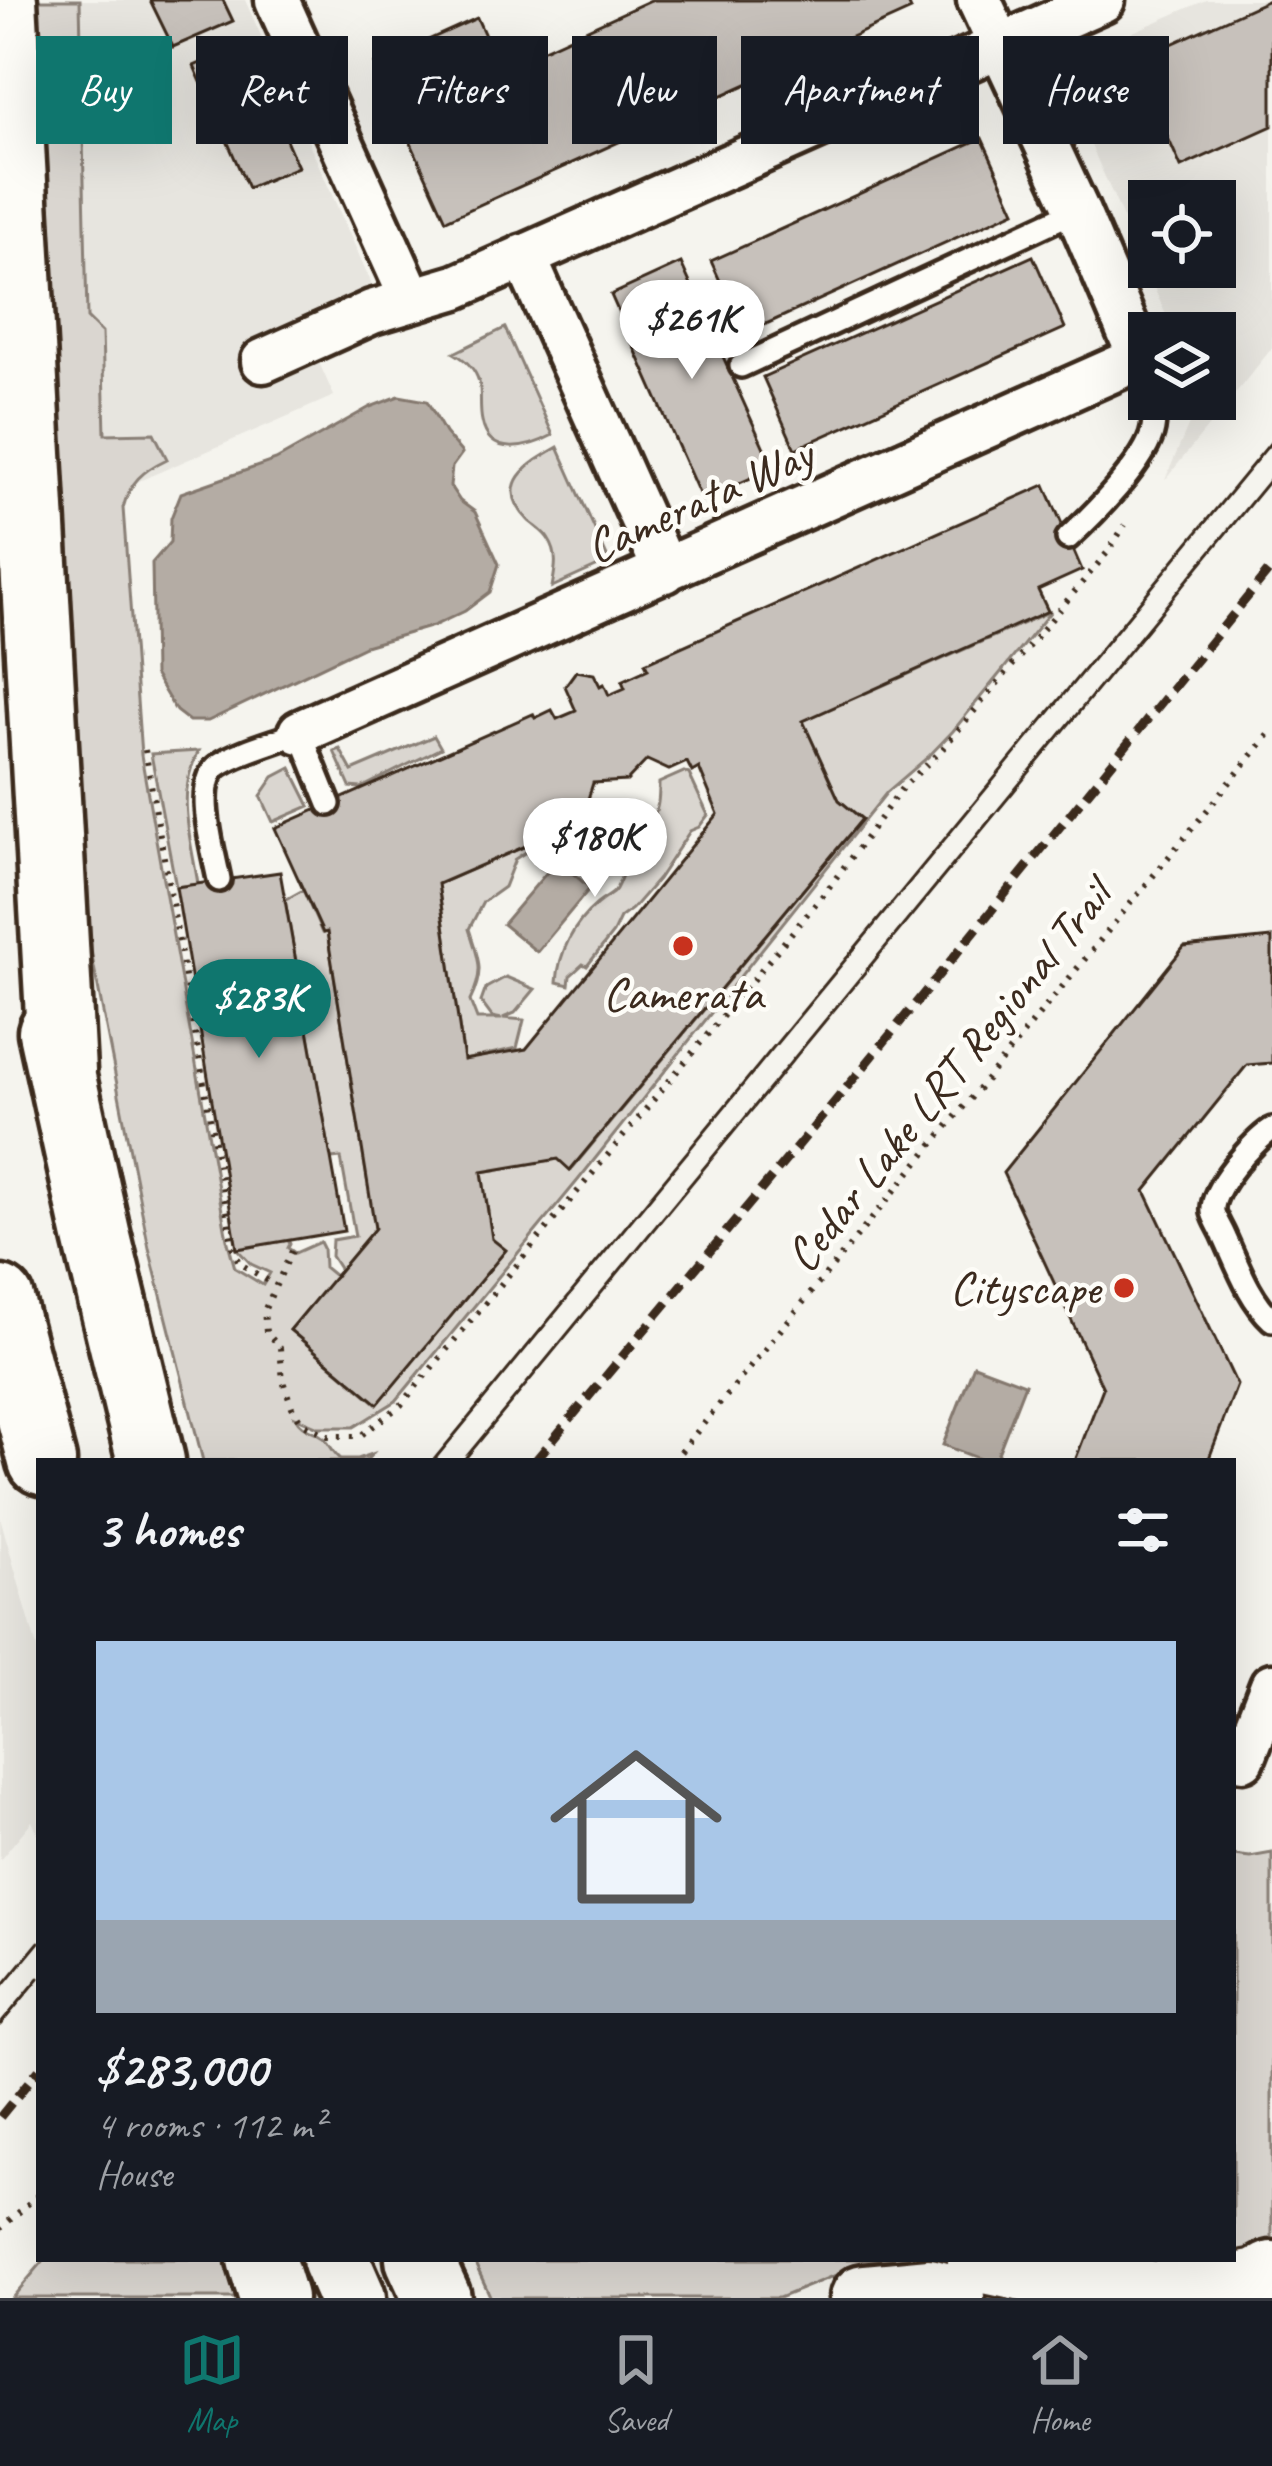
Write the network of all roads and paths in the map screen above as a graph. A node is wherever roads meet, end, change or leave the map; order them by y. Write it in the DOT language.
graph roads {
  1 [pos="3,0"];
  2 [pos="979,0"];
  3 [pos="1102,0"];
  4 [pos="288,4"];
  5 [pos="1000,46"];
  6 [pos="1078,210"];
  7 [pos="524,256"];
  8 [pos="412,300"];
  9 [pos="1128,335"];
  10 [pos="263,361"];
  11 [pos="741,366"];
  12 [pos="1128,390"];
  13 [pos="1153,420"];
  14 [pos="1133,512"];
  15 [pos="1068,538"];
  16 [pos="665,571"];
  17 [pos="1272,731"];
  18 [pos="300,732"];
  19 [pos="146,750"];
  20 [pos="0,782"];
  21 [pos="329,804"];
  22 [pos="219,880"];
  23 [pos="62,1071"];
  24 [pos="1272,1129"];
  25 [pos="292,1251"];
  26 [pos="275,1285"];
  27 [pos="0,1300"];
  28 [pos="1272,1320"];
  29 [pos="41,1458"];
  30 [pos="150,1458"];
  31 [pos="675,1458"];
  32 [pos="1272,1684"];
  33 [pos="1243,1759"];
  34 [pos="36,2197"];
  35 [pos="0,2229"];
  36 [pos="262,2262"];
  37 [pos="336,2262"];
  38 [pos="420,2262"];
  39 [pos="995,2262"];
  40 [pos="1272,2275"];
  41 [pos="1156,2296"];
  42 [pos="273,2298"];
  43 [pos="352,2298"];
  44 [pos="437,2298"];
  45 [pos="864,2298"];
  46 [pos="951,2298"];
  1 -- 23 [label="highway"];
  2 -- 5 [label="street"];
  3 -- 5 [label="street"];
  4 -- 8 [label="street"];
  5 -- 6 [label="street"];
  5 -- 7 [label="street"];
  6 -- 9 [label="street"];
  6 -- 11 [label="lane"];
  7 -- 8 [label="street"];
  7 -- 16 [label="street"];
  8 -- 10 [label="street"];
  12 -- 16 [label="street, Camerata Way"];
  13 -- 15 [label="lane"];
  14 -- 26 [label="path"];
  16 -- 18 [label="street, Camerata Way"];
  17 -- 31 [label="path, Cedar Lake LRT Regional Trail"];
  18 -- 21 [label="lane"];
  18 -- 22 [label="lane"];
  19 -- 26 [label="path"];
  20 -- 23 [label="highway"];
  23 -- 30 [label="highway"];
  24 -- 28 [label="lane"];
  25 -- 26 [label="path"];
  27 -- 29 [label="highway"];
  32 -- 33 [label="street"];
  34 -- 35 [label="path"];
  36 -- 42 [label="highway"];
  37 -- 43 [label="highway"];
  38 -- 44 [label="highway"];
  39 -- 41 [label="highway"];
  40 -- 41 [label="highway"];
  45 -- 46 [label="highway"];
}
